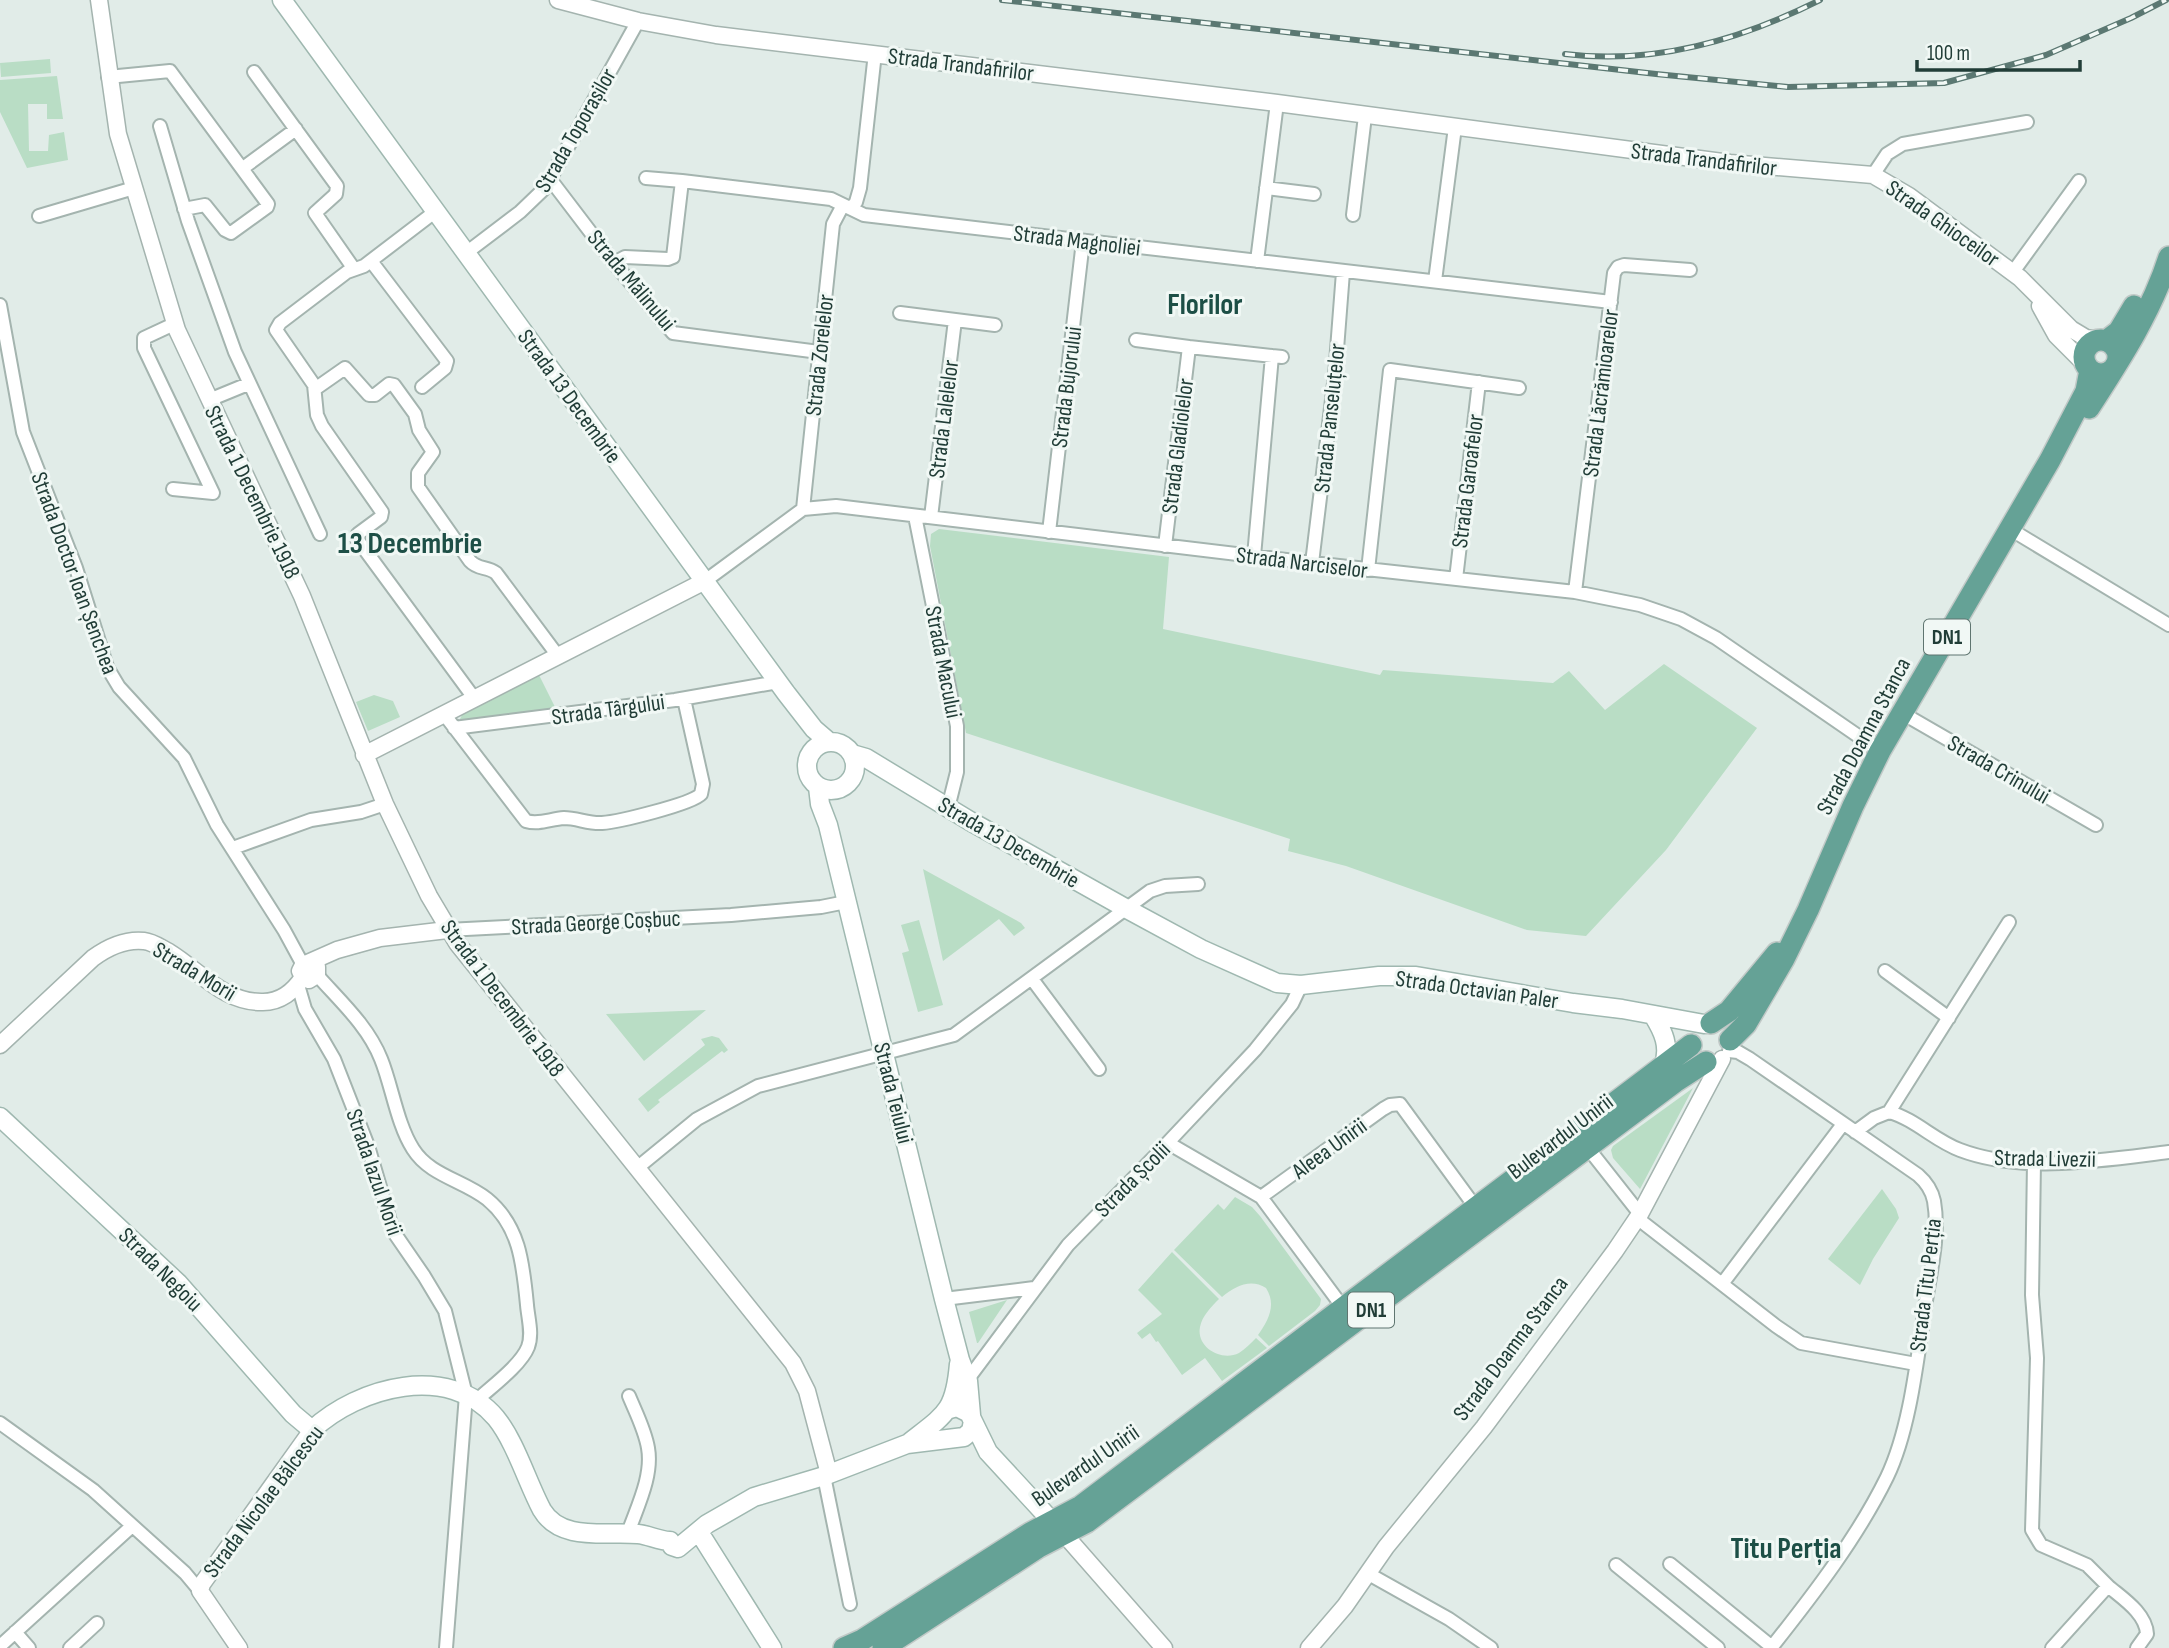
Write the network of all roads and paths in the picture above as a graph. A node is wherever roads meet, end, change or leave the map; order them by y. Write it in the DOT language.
graph roads {
  1 [pos="99,0"];
  2 [pos="282,0"];
  3 [pos="558,0"];
  4 [pos="638,21"];
  5 [pos="875,53"];
  6 [pos="254,72"];
  7 [pos="108,78"];
  8 [pos="1277,103"];
  9 [pos="1365,116"];
  10 [pos="2027,122"];
  11 [pos="160,126"];
  12 [pos="1455,127"];
  13 [pos="296,129"];
  14 [pos="243,168"];
  15 [pos="1873,175"];
  16 [pos="646,178"];
  17 [pos="550,179"];
  18 [pos="682,181"];
  19 [pos="2078,181"];
  20 [pos="134,188"];
  21 [pos="1266,188"];
  22 [pos="1314,194"];
  23 [pos="847,206"];
  24 [pos="184,209"];
  25 [pos="436,211"];
  26 [pos="1353,215"];
  27 [pos="39,216"];
  28 [pos="1083,241"];
  29 [pos="2169,251"];
  30 [pos="466,253"];
  31 [pos="2169,257"];
  32 [pos="371,261"];
  33 [pos="1257,261"];
  34 [pos="614,262"];
  35 [pos="354,269"];
  36 [pos="1690,270"];
  37 [pos="1343,272"];
  38 [pos="2013,272"];
  39 [pos="1435,281"];
  40 [pos="2031,288"];
  41 [pos="1611,302"];
  42 [pos="0,305"];
  43 [pos="900,313"];
  44 [pos="955,320"];
  45 [pos="174,324"];
  46 [pos="995,325"];
  47 [pos="1136,340"];
  48 [pos="2103,340"];
  49 [pos="1189,347"];
  50 [pos="819,352"];
  51 [pos="2116,365"];
  52 [pos="2087,367"];
  53 [pos="1479,382"];
  54 [pos="248,384"];
  55 [pos="422,387"];
  56 [pos="1519,388"];
  57 [pos="315,389"];
  58 [pos="209,400"];
  59 [pos="2050,460"];
  60 [pos="173,489"];
  61 [pos="803,509"];
  62 [pos="915,516"];
  63 [pos="931,517"];
  64 [pos="2010,529"];
  65 [pos="1049,532"];
  66 [pos="320,534"];
  67 [pos="1165,546"];
  68 [pos="1254,556"];
  69 [pos="1312,563"];
  70 [pos="1368,570"];
  71 [pos="1456,579"];
  72 [pos="705,581"];
  73 [pos="1575,592"];
  74 [pos="2169,625"];
  75 [pos="558,656"];
  76 [pos="778,682"];
  77 [pos="474,698"];
  78 [pos="684,699"];
  79 [pos="1902,713"];
  80 [pos="444,714"];
  81 [pos="804,716"];
  82 [pos="454,728"];
  83 [pos="828,741"];
  84 [pos="1880,751"];
  85 [pos="364,755"];
  86 [pos="809,755"];
  87 [pos="853,762"];
  88 [pos="818,787"];
  89 [pos="838,789"];
  90 [pos="385,804"];
  91 [pos="948,808"];
  92 [pos="828,825"];
  93 [pos="2096,825"];
  94 [pos="233,848"];
  95 [pos="1198,884"];
  96 [pos="846,902"];
  97 [pos="1126,909"];
  98 [pos="2009,922"];
  99 [pos="447,930"];
  100 [pos="1795,934"];
  101 [pos="1885,971"];
  102 [pos="308,973"];
  103 [pos="1032,979"];
  104 [pos="1301,985"];
  105 [pos="1653,1015"];
  106 [pos="1949,1018"];
  107 [pos="1708,1024"];
  108 [pos="0,1045"];
  109 [pos="1691,1045"];
  110 [pos="1722,1053"];
  111 [pos="884,1054"];
  112 [pos="1663,1067"];
  113 [pos="1099,1069"];
  114 [pos="1889,1112"];
  115 [pos="0,1117"];
  116 [pos="1843,1124"];
  117 [pos="1855,1132"];
  118 [pos="1163,1147"];
  119 [pos="1588,1148"];
  120 [pos="2169,1152"];
  121 [pos="2034,1162"];
  122 [pos="637,1168"];
  123 [pos="1261,1197"];
  124 [pos="1476,1208"];
  125 [pos="1639,1216"];
  126 [pos="1408,1271"];
  127 [pos="1722,1284"];
  128 [pos="1034,1288"];
  129 [pos="944,1299"];
  130 [pos="1348,1315"];
  131 [pos="960,1360"];
  132 [pos="1916,1364"];
  133 [pos="968,1379"];
  134 [pos="629,1396"];
  135 [pos="471,1398"];
  136 [pos="945,1413"];
  137 [pos="972,1418"];
  138 [pos="0,1423"];
  139 [pos="312,1430"];
  140 [pos="955,1438"];
  141 [pos="908,1444"];
  142 [pos="988,1452"];
  143 [pos="826,1475"];
  144 [pos="132,1526"];
  145 [pos="703,1528"];
  146 [pos="1058,1528"];
  147 [pos="628,1533"];
  148 [pos="1616,1564"];
  149 [pos="1670,1564"];
  150 [pos="1367,1573"];
  151 [pos="2108,1586"];
  152 [pos="200,1591"];
  153 [pos="850,1604"];
  154 [pos="97,1623"];
  155 [pos="15,1632"];
  156 [pos="0,1646"];
  157 [pos="1772,1647"];
  158 [pos="29,1648"];
  159 [pos="69,1648"];
  160 [pos="239,1648"];
  161 [pos="446,1648"];
  162 [pos="772,1648"];
  163 [pos="844,1648"];
  164 [pos="883,1648"];
  165 [pos="1164,1648"];
  166 [pos="1310,1648"];
  167 [pos="1491,1648"];
  168 [pos="1718,1648"];
  169 [pos="2052,1648"];
  170 [pos="2137,1648"];
  1 -- 7 [label="street, Strada 1 Decembrie 1918"];
  2 -- 25 [label="main road, Strada 13 Decembrie"];
  3 -- 4 [label="street, Strada Trandafirilor"];
  4 -- 5 [label="street, Strada Trandafirilor"];
  4 -- 17 [label="street, Strada Toporașilor"];
  5 -- 8 [label="street, Strada Trandafirilor"];
  5 -- 23 [label="street, Strada Zorelelor"];
  6 -- 13 [label="street"];
  7 -- 14 [label="street"];
  7 -- 20 [label="street, Strada 1 Decembrie 1918"];
  8 -- 9 [label="street, Strada Trandafirilor"];
  8 -- 21 [label="street"];
  9 -- 12 [label="street, Strada Trandafirilor"];
  9 -- 26 [label="street"];
  10 -- 15 [label="street"];
  11 -- 24 [label="street, Strada 1 Decembrie 1918"];
  12 -- 15 [label="street, Strada Trandafirilor"];
  12 -- 39 [label="street"];
  13 -- 14 [label="street"];
  13 -- 35 [label="street"];
  14 -- 24 [label="street"];
  15 -- 38 [label="street, Strada Ghioceilor"];
  16 -- 18 [label="street, Strada Magnoliei"];
  17 -- 30 [label="street, Strada Toporașilor"];
  17 -- 34 [label="street, Strada Mălinului"];
  18 -- 23 [label="street, Strada Magnoliei"];
  18 -- 34 [label="street"];
  19 -- 38 [label="street, Strada Ghioceilor"];
  20 -- 27 [label="street"];
  20 -- 45 [label="street, Strada 1 Decembrie 1918"];
  21 -- 22 [label="street"];
  21 -- 33 [label="street"];
  23 -- 28 [label="street, Strada Magnoliei"];
  23 -- 50 [label="street, Strada Zorelelor"];
  24 -- 54 [label="street, Strada 1 Decembrie 1918"];
  25 -- 30 [label="main road, Strada 13 Decembrie"];
  25 -- 32 [label="street"];
  28 -- 33 [label="street, Strada Magnoliei"];
  28 -- 65 [label="street, Strada Bujorului"];
  29 -- 48 [label="main road, DN1"];
  30 -- 72 [label="main road, Strada 13 Decembrie"];
  31 -- 51 [label="main road, Strada Doamna Stanca / DN1"];
  32 -- 35 [label="street"];
  32 -- 55 [label="street"];
  33 -- 37 [label="street, Strada Magnoliei"];
  34 -- 50 [label="street, Strada Mălinului"];
  35 -- 57 [label="street"];
  36 -- 41 [label="street, Strada Lăcrămioarelor"];
  37 -- 39 [label="street, Strada Magnoliei"];
  37 -- 69 [label="street, Strada Panseluțelor"];
  38 -- 40 [label="street, Strada Ghioceilor"];
  39 -- 41 [label="street, Strada Magnoliei"];
  40 -- 48 [label="street, Strada Ghioceilor"];
  40 -- 52 [label="street, Strada Ghioceilor"];
  41 -- 73 [label="street, Strada Lăcrămioarelor"];
  42 -- 94 [label="street, Strada Doctor Ioan Șenchea"];
  43 -- 44 [label="street"];
  44 -- 46 [label="street"];
  44 -- 63 [label="street, Strada Lalelelor"];
  45 -- 58 [label="street, Strada 1 Decembrie 1918"];
  45 -- 60 [label="street, Strada 1 Decembrie 1918"];
  47 -- 49 [label="street, Strada Gladiolelor"];
  48 -- 51 [label="main road"];
  48 -- 52 [label="main road, DN1"];
  49 -- 67 [label="street, Strada Gladiolelor"];
  49 -- 68 [label="street, Strada Gladiolelor"];
  50 -- 61 [label="street, Strada Zorelelor"];
  51 -- 52 [label="main road"];
  51 -- 59 [label="main road, Strada Doamna Stanca / DN1"];
  52 -- 59 [label="main road, Strada Doamna Stanca / DN1"];
  53 -- 56 [label="street, Strada Garoafelor"];
  53 -- 70 [label="street, Strada Garoafelor"];
  53 -- 71 [label="street, Strada Garoafelor"];
  54 -- 58 [label="street"];
  54 -- 66 [label="street, Strada 1 Decembrie 1918"];
  57 -- 75 [label="street"];
  57 -- 77 [label="street"];
  58 -- 85 [label="street, Strada 1 Decembrie 1918"];
  59 -- 64 [label="main road, Strada Doamna Stanca / DN1"];
  61 -- 62 [label="street, Strada Narciselor"];
  61 -- 72 [label="street"];
  62 -- 63 [label="street, Strada Narciselor"];
  62 -- 91 [label="street, Strada Macului"];
  63 -- 65 [label="street, Strada Narciselor"];
  64 -- 74 [label="street"];
  64 -- 79 [label="main road, Strada Doamna Stanca / DN1"];
  65 -- 67 [label="street, Strada Narciselor"];
  67 -- 68 [label="street, Strada Narciselor"];
  68 -- 69 [label="street, Strada Narciselor"];
  69 -- 70 [label="street, Strada Narciselor"];
  70 -- 71 [label="street, Strada Narciselor"];
  71 -- 73 [label="street, Strada Narciselor"];
  72 -- 75 [label="street"];
  72 -- 76 [label="main road, Strada 13 Decembrie"];
  73 -- 84 [label="street, Strada Narciselor"];
  75 -- 77 [label="street"];
  76 -- 78 [label="street, Strada Târgului"];
  76 -- 81 [label="main road, Strada 13 Decembrie"];
  77 -- 80 [label="street"];
  78 -- 82 [label="street, Strada Târgului"];
  78 -- 82 [label="street"];
  79 -- 84 [label="main road, Strada Doamna Stanca / DN1"];
  79 -- 93 [label="street, Strada Crinului"];
  80 -- 82 [label="street"];
  80 -- 85 [label="street"];
  81 -- 83 [label="main road, Strada 13 Decembrie"];
  81 -- 86 [label="main road"];
  83 -- 86 [label="main road"];
  83 -- 87 [label="main road"];
  84 -- 100 [label="main road, Strada Doamna Stanca / DN1"];
  85 -- 90 [label="street, Strada 1 Decembrie 1918"];
  86 -- 88 [label="main road"];
  87 -- 89 [label="main road"];
  87 -- 91 [label="main road, Strada 13 Decembrie"];
  88 -- 89 [label="main road"];
  88 -- 92 [label="main road, Strada Teiului"];
  89 -- 92 [label="main road, Strada Teiului"];
  90 -- 94 [label="street"];
  90 -- 99 [label="street, Strada 1 Decembrie 1918"];
  91 -- 97 [label="main road, Strada 13 Decembrie"];
  92 -- 96 [label="main road, Strada Teiului"];
  94 -- 102 [label="street, Strada Doctor Ioan Șenchea"];
  95 -- 97 [label="street"];
  96 -- 99 [label="street, Strada George Coșbuc"];
  96 -- 111 [label="main road, Strada Teiului"];
  97 -- 103 [label="street"];
  97 -- 104 [label="main road, Strada 13 Decembrie"];
  98 -- 106 [label="street"];
  99 -- 102 [label="street, Strada George Coșbuc"];
  99 -- 122 [label="street, Strada 1 Decembrie 1918"];
  100 -- 107 [label="main road, Strada Doamna Stanca / DN1"];
  100 -- 110 [label="main road, Strada Doamna Stanca / DN1"];
  101 -- 106 [label="street"];
  102 -- 108 [label="street, Strada Morii"];
  102 -- 135 [label="street, Strada Iazul Morii"];
  102 -- 135 [label="street, Strada Doctor Ioan Șenchea"];
  103 -- 111 [label="street"];
  103 -- 113 [label="street"];
  104 -- 105 [label="main road, Strada Octavian Paler"];
  104 -- 118 [label="street, Strada Școlii"];
  105 -- 107 [label="main road, Strada Octavian Paler"];
  105 -- 109 [label="main road"];
  105 -- 112 [label="main road"];
  106 -- 114 [label="street"];
  107 -- 109 [label="main road, DN1"];
  107 -- 110 [label="main road"];
  109 -- 110 [label="main road"];
  109 -- 112 [label="main road, Bulevardul Unirii / DN1"];
  110 -- 116 [label="street, Strada Titu Perția"];
  110 -- 119 [label="main road, Bulevardul Unirii / DN1"];
  110 -- 125 [label="street, Strada Doamna Stanca"];
  111 -- 122 [label="street"];
  111 -- 129 [label="main road, Strada Teiului"];
  112 -- 124 [label="main road, Bulevardul Unirii / DN1"];
  114 -- 117 [label="street"];
  114 -- 121 [label="street, Strada Livezii"];
  115 -- 139 [label="main road, Strada Negoiu"];
  116 -- 117 [label="street, Strada Titu Perția"];
  116 -- 127 [label="street"];
  117 -- 132 [label="street, Strada Titu Perția"];
  118 -- 123 [label="street"];
  118 -- 128 [label="street, Strada Școlii"];
  119 -- 125 [label="street, Strada Titu Perția"];
  119 -- 126 [label="main road, Bulevardul Unirii / DN1"];
  120 -- 121 [label="street, Strada Livezii"];
  121 -- 151 [label="street"];
  122 -- 143 [label="street, Strada 1 Decembrie 1918"];
  123 -- 124 [label="street, Aleea Unirii"];
  123 -- 130 [label="street"];
  124 -- 126 [label="main road, Bulevardul Unirii / DN1"];
  125 -- 127 [label="street, Strada Titu Perția"];
  125 -- 150 [label="street, Strada Doamna Stanca"];
  126 -- 130 [label="main road, Bulevardul Unirii / DN1"];
  127 -- 132 [label="street, Strada Titu Perția"];
  128 -- 129 [label="street"];
  128 -- 133 [label="street, Strada Școlii"];
  129 -- 131 [label="main road, Strada Teiului"];
  130 -- 146 [label="main road, Bulevardul Unirii / DN1"];
  131 -- 133 [label="main road"];
  131 -- 136 [label="main road"];
  132 -- 157 [label="street, Strada Titu Perția"];
  133 -- 137 [label="main road"];
  134 -- 147 [label="street"];
  135 -- 139 [label="main road, Strada Nicolae Bălcescu"];
  135 -- 147 [label="main road, Strada Nicolae Bălcescu"];
  135 -- 161 [label="street, Strada Iazul Morii"];
  136 -- 137 [label="main road"];
  136 -- 140 [label="main road"];
  136 -- 141 [label="main road"];
  137 -- 140 [label="main road"];
  137 -- 142 [label="main road"];
  138 -- 144 [label="street"];
  139 -- 152 [label="street, Strada Nicolae Bălcescu"];
  140 -- 141 [label="main road"];
  140 -- 142 [label="main road"];
  141 -- 143 [label="main road, Strada Nicolae Bălcescu"];
  142 -- 146 [label="main road"];
  143 -- 145 [label="main road, Strada Nicolae Bălcescu"];
  143 -- 153 [label="street"];
  144 -- 152 [label="street"];
  144 -- 155 [label="street"];
  145 -- 147 [label="main road, Strada Nicolae Bălcescu"];
  145 -- 162 [label="main road"];
  146 -- 163 [label="main road, Bulevardul Unirii / DN1"];
  146 -- 164 [label="main road, Bulevardul Unirii / DN1"];
  146 -- 165 [label="street"];
  148 -- 168 [label="street"];
  149 -- 157 [label="street, Strada Titu Perția"];
  150 -- 166 [label="street, Strada Doamna Stanca"];
  150 -- 167 [label="street"];
  151 -- 169 [label="street"];
  151 -- 170 [label="street"];
  152 -- 160 [label="street"];
  154 -- 159 [label="street"];
  155 -- 156 [label="street"];
  155 -- 158 [label="street"];
}
